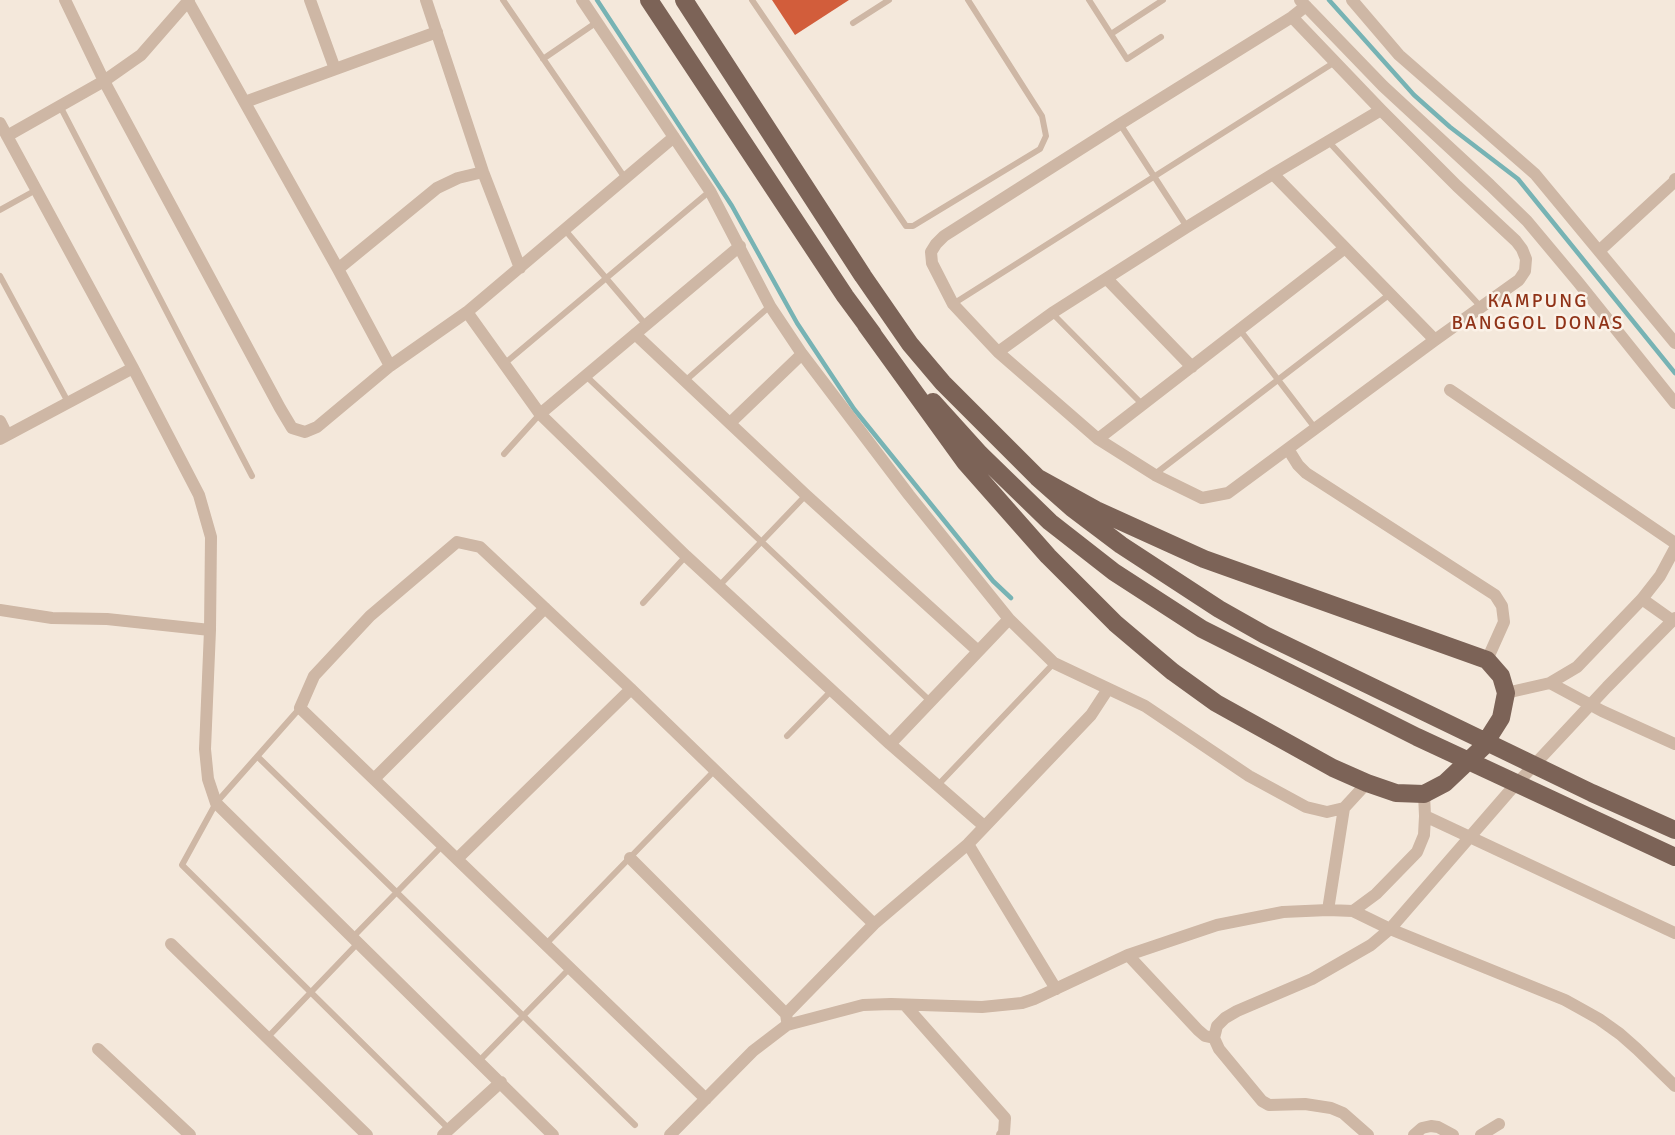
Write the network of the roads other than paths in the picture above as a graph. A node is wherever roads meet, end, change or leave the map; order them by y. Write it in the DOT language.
graph roads {
  1 [pos="65,0"];
  2 [pos="310,0"];
  3 [pos="426,0"];
  4 [pos="503,0"];
  5 [pos="582,0"];
  6 [pos="649,0"];
  7 [pos="684,0"];
  8 [pos="752,0"];
  9 [pos="889,0"];
  10 [pos="968,0"];
  11 [pos="1089,0"];
  12 [pos="1163,0"];
  13 [pos="1352,0"];
  14 [pos="188,1"];
  15 [pos="1303,3"];
  16 [pos="1292,17"];
  17 [pos="597,22"];
  18 [pos="853,23"];
  19 [pos="437,32"];
  20 [pos="1111,34"];
  21 [pos="1161,37"];
  22 [pos="543,59"];
  23 [pos="1335,62"];
  24 [pos="335,69"];
  25 [pos="104,81"];
  26 [pos="245,102"];
  27 [pos="60,106"];
  28 [pos="1381,110"];
  29 [pos="0,123"];
  30 [pos="1120,124"];
  31 [pos="7,136"];
  32 [pos="674,136"];
  33 [pos="1328,141"];
  34 [pos="483,172"];
  35 [pos="1273,174"];
  36 [pos="1154,177"];
  37 [pos="625,178"];
  38 [pos="1675,179"];
  39 [pos="36,190"];
  40 [pos="710,191"];
  41 [pos="0,209"];
  42 [pos="1187,227"];
  43 [pos="565,229"];
  44 [pos="740,246"];
  45 [pos="1345,248"];
  46 [pos="1599,251"];
  47 [pos="520,268"];
  48 [pos="338,269"];
  49 [pos="0,276"];
  50 [pos="606,278"];
  51 [pos="1107,279"];
  52 [pos="1390,294"];
  53 [pos="953,304"];
  54 [pos="770,306"];
  55 [pos="1481,307"];
  56 [pos="467,312"];
  57 [pos="1052,313"];
  58 [pos="646,325"];
  59 [pos="866,325"];
  60 [pos="1240,330"];
  61 [pos="635,334"];
  62 [pos="1434,340"];
  63 [pos="1675,343"];
  64 [pos="998,352"];
  65 [pos="802,354"];
  66 [pos="504,364"];
  67 [pos="390,366"];
  68 [pos="1192,367"];
  69 [pos="132,368"];
  70 [pos="586,375"];
  71 [pos="1278,380"];
  72 [pos="685,381"];
  73 [pos="1450,390"];
  74 [pos="68,402"];
  75 [pos="1675,403"];
  76 [pos="1143,404"];
  77 [pos="540,414"];
  78 [pos="0,421"];
  79 [pos="730,423"];
  80 [pos="1315,428"];
  81 [pos="4,437"];
  82 [pos="1098,439"];
  83 [pos="1289,449"];
  84 [pos="504,454"];
  85 [pos="1155,475"];
  86 [pos="252,476"];
  87 [pos="1038,478"];
  88 [pos="806,495"];
  89 [pos="761,541"];
  90 [pos="1675,545"];
  91 [pos="686,555"];
  92 [pos="719,586"];
  93 [pos="1642,599"];
  94 [pos="643,603"];
  95 [pos="545,608"];
  96 [pos="0,610"];
  97 [pos="1009,619"];
  98 [pos="1674,619"];
  99 [pos="210,630"];
  100 [pos="978,651"];
  101 [pos="1487,660"];
  102 [pos="1054,663"];
  103 [pos="1550,683"];
  104 [pos="631,689"];
  105 [pos="1108,689"];
  106 [pos="832,690"];
  107 [pos="1506,693"];
  108 [pos="930,701"];
  109 [pos="1587,703"];
  110 [pos="300,708"];
  111 [pos="787,736"];
  112 [pos="890,744"];
  113 [pos="1675,744"];
  114 [pos="258,757"];
  115 [pos="715,770"];
  116 [pos="374,779"];
  117 [pos="1367,783"];
  118 [pos="938,786"];
  119 [pos="1424,794"];
  120 [pos="216,803"];
  121 [pos="1344,808"];
  122 [pos="1425,816"];
  123 [pos="984,827"];
  124 [pos="1675,831"];
  125 [pos="1471,837"];
  126 [pos="968,844"];
  127 [pos="443,845"];
  128 [pos="1675,857"];
  129 [pos="630,858"];
  130 [pos="457,859"];
  131 [pos="397,892"];
  132 [pos="1328,909"];
  133 [pos="1358,914"];
  134 [pos="874,924"];
  135 [pos="1387,928"];
  136 [pos="1675,933"];
  137 [pos="355,940"];
  138 [pos="171,944"];
  139 [pos="546,944"];
  140 [pos="1128,955"];
  141 [pos="570,968"];
  142 [pos="1056,989"];
  143 [pos="311,993"];
  144 [pos="905,1005"];
  145 [pos="523,1016"];
  146 [pos="787,1019"];
  147 [pos="267,1038"];
  148 [pos="1214,1038"];
  149 [pos="98,1049"];
  150 [pos="479,1061"];
  151 [pos="500,1082"];
  152 [pos="1675,1086"];
  153 [pos="706,1099"];
  154 [pos="1499,1124"];
  155 [pos="635,1125"];
  156 [pos="446,1132"];
  157 [pos="190,1135"];
  158 [pos="367,1135"];
  159 [pos="553,1135"];
  160 [pos="670,1135"];
  161 [pos="1002,1135"];
  162 [pos="1368,1135"];
  163 [pos="1414,1135"];
  164 [pos="1453,1135"];
  165 [pos="1481,1135"];
  1 -- 25 [label="street"];
  2 -- 24 [label="street"];
  3 -- 19 [label="street"];
  4 -- 22 [label="lane"];
  5 -- 17 [label="street"];
  6 -- 59 [label="main road"];
  7 -- 87 [label="main road"];
  8 -- 10 [label="lane"];
  9 -- 18 [label="lane"];
  11 -- 20 [label="lane"];
  12 -- 20 [label="lane"];
  13 -- 46 [label="street"];
  14 -- 25 [label="street"];
  14 -- 26 [label="street"];
  15 -- 16 [label="street"];
  15 -- 75 [label="street"];
  16 -- 23 [label="street"];
  16 -- 30 [label="street"];
  17 -- 22 [label="lane"];
  17 -- 32 [label="street"];
  19 -- 24 [label="street"];
  19 -- 34 [label="street"];
  20 -- 21 [label="lane"];
  22 -- 37 [label="lane"];
  23 -- 28 [label="street"];
  23 -- 36 [label="lane"];
  24 -- 26 [label="street"];
  25 -- 27 [label="street"];
  25 -- 67 [label="street"];
  26 -- 48 [label="street"];
  27 -- 31 [label="street"];
  27 -- 86 [label="lane"];
  28 -- 33 [label="street"];
  28 -- 55 [label="street"];
  29 -- 31 [label="street"];
  30 -- 36 [label="lane"];
  30 -- 53 [label="street"];
  31 -- 39 [label="street"];
  32 -- 37 [label="street"];
  32 -- 40 [label="street"];
  33 -- 35 [label="street"];
  33 -- 55 [label="lane"];
  34 -- 47 [label="street"];
  34 -- 48 [label="street"];
  35 -- 42 [label="street"];
  35 -- 45 [label="street"];
  36 -- 42 [label="lane"];
  36 -- 53 [label="lane"];
  37 -- 43 [label="street"];
  38 -- 46 [label="street"];
  39 -- 41 [label="lane"];
  39 -- 69 [label="street"];
  40 -- 44 [label="street"];
  40 -- 50 [label="lane"];
  42 -- 51 [label="street"];
  43 -- 47 [label="street"];
  43 -- 50 [label="lane"];
  44 -- 54 [label="street"];
  44 -- 58 [label="street"];
  45 -- 52 [label="street"];
  45 -- 60 [label="street"];
  46 -- 63 [label="street"];
  47 -- 56 [label="street"];
  48 -- 67 [label="street"];
  49 -- 74 [label="lane"];
  50 -- 58 [label="lane"];
  50 -- 66 [label="lane"];
  51 -- 57 [label="street"];
  51 -- 68 [label="street"];
  52 -- 62 [label="street"];
  52 -- 71 [label="lane"];
  53 -- 64 [label="street"];
  54 -- 65 [label="street"];
  54 -- 72 [label="lane"];
  55 -- 62 [label="street"];
  56 -- 66 [label="street"];
  56 -- 67 [label="street"];
  57 -- 64 [label="street"];
  57 -- 76 [label="lane"];
  58 -- 61 [label="street"];
  59 -- 117 [label="main road"];
  59 -- 128 [label="main road"];
  60 -- 68 [label="street"];
  60 -- 71 [label="lane"];
  61 -- 70 [label="street"];
  61 -- 72 [label="street"];
  62 -- 80 [label="street"];
  64 -- 82 [label="street"];
  65 -- 79 [label="street"];
  65 -- 97 [label="street"];
  66 -- 77 [label="street"];
  68 -- 76 [label="street"];
  69 -- 74 [label="street"];
  69 -- 99 [label="street"];
  70 -- 77 [label="street"];
  70 -- 89 [label="lane"];
  71 -- 80 [label="lane"];
  71 -- 85 [label="lane"];
  72 -- 79 [label="street"];
  73 -- 90 [label="street"];
  74 -- 81 [label="street"];
  76 -- 82 [label="street"];
  77 -- 84 [label="lane"];
  77 -- 91 [label="street"];
  78 -- 81 [label="street"];
  79 -- 88 [label="street"];
  80 -- 83 [label="street"];
  82 -- 85 [label="street"];
  83 -- 85 [label="street"];
  83 -- 101 [label="street"];
  87 -- 101 [label="main road"];
  87 -- 124 [label="main road"];
  88 -- 89 [label="lane"];
  88 -- 100 [label="street"];
  89 -- 92 [label="lane"];
  89 -- 108 [label="lane"];
  90 -- 93 [label="street"];
  91 -- 92 [label="street"];
  91 -- 94 [label="lane"];
  92 -- 106 [label="street"];
  93 -- 98 [label="street"];
  93 -- 103 [label="street"];
  95 -- 104 [label="street"];
  95 -- 110 [label="street"];
  95 -- 116 [label="street"];
  96 -- 99 [label="street"];
  97 -- 100 [label="street"];
  97 -- 102 [label="street"];
  98 -- 109 [label="street"];
  99 -- 120 [label="street"];
  100 -- 108 [label="street"];
  101 -- 107 [label="main road"];
  102 -- 105 [label="street"];
  102 -- 118 [label="lane"];
  103 -- 107 [label="street"];
  103 -- 109 [label="street"];
  104 -- 115 [label="street"];
  104 -- 130 [label="street"];
  105 -- 121 [label="street"];
  105 -- 123 [label="street"];
  106 -- 111 [label="lane"];
  106 -- 112 [label="street"];
  107 -- 119 [label="main road"];
  108 -- 112 [label="street"];
  109 -- 113 [label="street"];
  109 -- 125 [label="street"];
  110 -- 114 [label="lane"];
  110 -- 116 [label="street"];
  112 -- 118 [label="street"];
  114 -- 120 [label="lane"];
  114 -- 131 [label="lane"];
  115 -- 129 [label="lane"];
  115 -- 134 [label="street"];
  116 -- 127 [label="street"];
  117 -- 119 [label="main road"];
  117 -- 121 [label="street"];
  118 -- 123 [label="street"];
  119 -- 122 [label="street"];
  120 -- 137 [label="street"];
  120 -- 143 [label="lane"];
  121 -- 132 [label="street"];
  122 -- 125 [label="street"];
  122 -- 133 [label="street"];
  123 -- 126 [label="street"];
  125 -- 135 [label="street"];
  125 -- 136 [label="street"];
  126 -- 134 [label="street"];
  126 -- 142 [label="street"];
  127 -- 130 [label="street"];
  127 -- 131 [label="lane"];
  129 -- 139 [label="lane"];
  129 -- 146 [label="street"];
  130 -- 139 [label="street"];
  131 -- 137 [label="lane"];
  131 -- 145 [label="lane"];
  132 -- 133 [label="street"];
  132 -- 140 [label="street"];
  133 -- 135 [label="street"];
  134 -- 146 [label="street"];
  135 -- 148 [label="street"];
  135 -- 152 [label="street"];
  137 -- 143 [label="lane"];
  137 -- 150 [label="street"];
  138 -- 147 [label="street"];
  139 -- 141 [label="street"];
  140 -- 142 [label="street"];
  140 -- 148 [label="street"];
  141 -- 145 [label="lane"];
  141 -- 153 [label="street"];
  142 -- 144 [label="street"];
  143 -- 147 [label="lane"];
  143 -- 156 [label="lane"];
  144 -- 146 [label="street"];
  144 -- 161 [label="street"];
  145 -- 150 [label="lane"];
  145 -- 155 [label="lane"];
  146 -- 153 [label="street"];
  147 -- 158 [label="street"];
  148 -- 162 [label="street"];
  149 -- 157 [label="street"];
  150 -- 151 [label="street"];
  151 -- 156 [label="street"];
  151 -- 159 [label="street"];
  153 -- 160 [label="street"];
  154 -- 165 [label="street"];
  163 -- 164 [label="street"];
}
